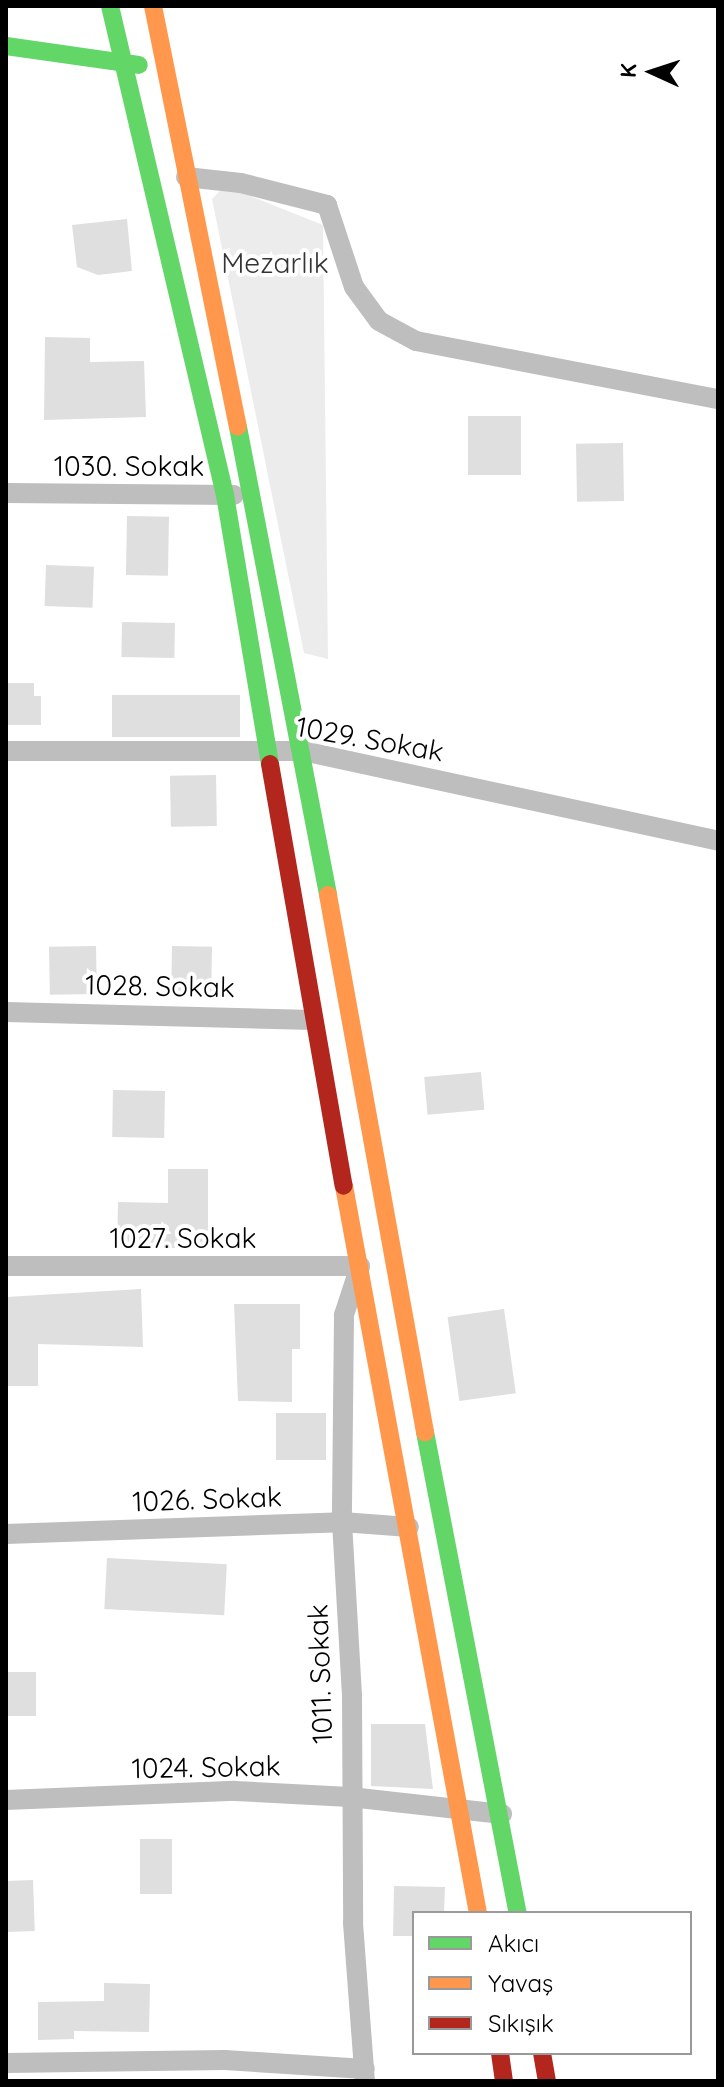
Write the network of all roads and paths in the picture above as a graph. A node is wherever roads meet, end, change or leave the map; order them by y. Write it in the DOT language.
graph roads {
  1 [pos="110,6"];
  2 [pos="153,6"];
  3 [pos="6,46"];
  4 [pos="121,62"];
  5 [pos="165,69"];
  6 [pos="186,177"];
  7 [pos="718,399"];
  8 [pos="6,493"];
  9 [pos="225,495"];
  10 [pos="252,495"];
  11 [pos="6,751"];
  12 [pos="272,751"];
  13 [pos="303,751"];
  14 [pos="718,841"];
  15 [pos="6,1012"];
  16 [pos="313,1020"];
  17 [pos="6,1266"];
  18 [pos="360,1266"];
  19 [pos="342,1522"];
  20 [pos="409,1527"];
  21 [pos="6,1534"];
  22 [pos="350,1797"];
  23 [pos="6,1800"];
  24 [pos="462,1810"];
  25 [pos="502,1814"];
  26 [pos="478,1911"];
  27 [pos="518,1911"];
  28 [pos="500,2055"];
  29 [pos="542,2055"];
  30 [pos="6,2063"];
  31 [pos="365,2075"];
  32 [pos="504,2081"];
  33 [pos="547,2081"];
  1 -- 4 [label="street"];
  2 -- 5 [label="street"];
  3 -- 4 [label="street"];
  4 -- 5 [label="street"];
  4 -- 9 [label="street"];
  5 -- 6 [label="street"];
  6 -- 7 [label="street"];
  6 -- 10 [label="street"];
  8 -- 9 [label="street, 1030. Sokak"];
  9 -- 10 [label="street, 1030. Sokak"];
  9 -- 12 [label="street"];
  10 -- 13 [label="street"];
  11 -- 12 [label="street, 1029. Sokak"];
  12 -- 13 [label="street, 1029. Sokak"];
  12 -- 16 [label="street"];
  13 -- 14 [label="street, 1029. Sokak"];
  13 -- 25 [label="street"];
  15 -- 16 [label="street, 1028. Sokak"];
  16 -- 18 [label="street"];
  17 -- 18 [label="street, 1027. Sokak"];
  18 -- 19 [label="street, 1011. Sokak"];
  18 -- 20 [label="street"];
  19 -- 20 [label="street, 1026. Sokak"];
  19 -- 21 [label="street, 1026. Sokak"];
  19 -- 22 [label="street, 1011. Sokak"];
  20 -- 24 [label="street"];
  22 -- 23 [label="street, 1024. Sokak"];
  22 -- 24 [label="street, 1024. Sokak"];
  22 -- 31 [label="street, 1011. Sokak"];
  24 -- 25 [label="street, 1024. Sokak"];
  24 -- 26 [label="street"];
  25 -- 27 [label="street"];
  28 -- 32 [label="street"];
  29 -- 33 [label="street"];
  30 -- 31 [label="street"];
}
